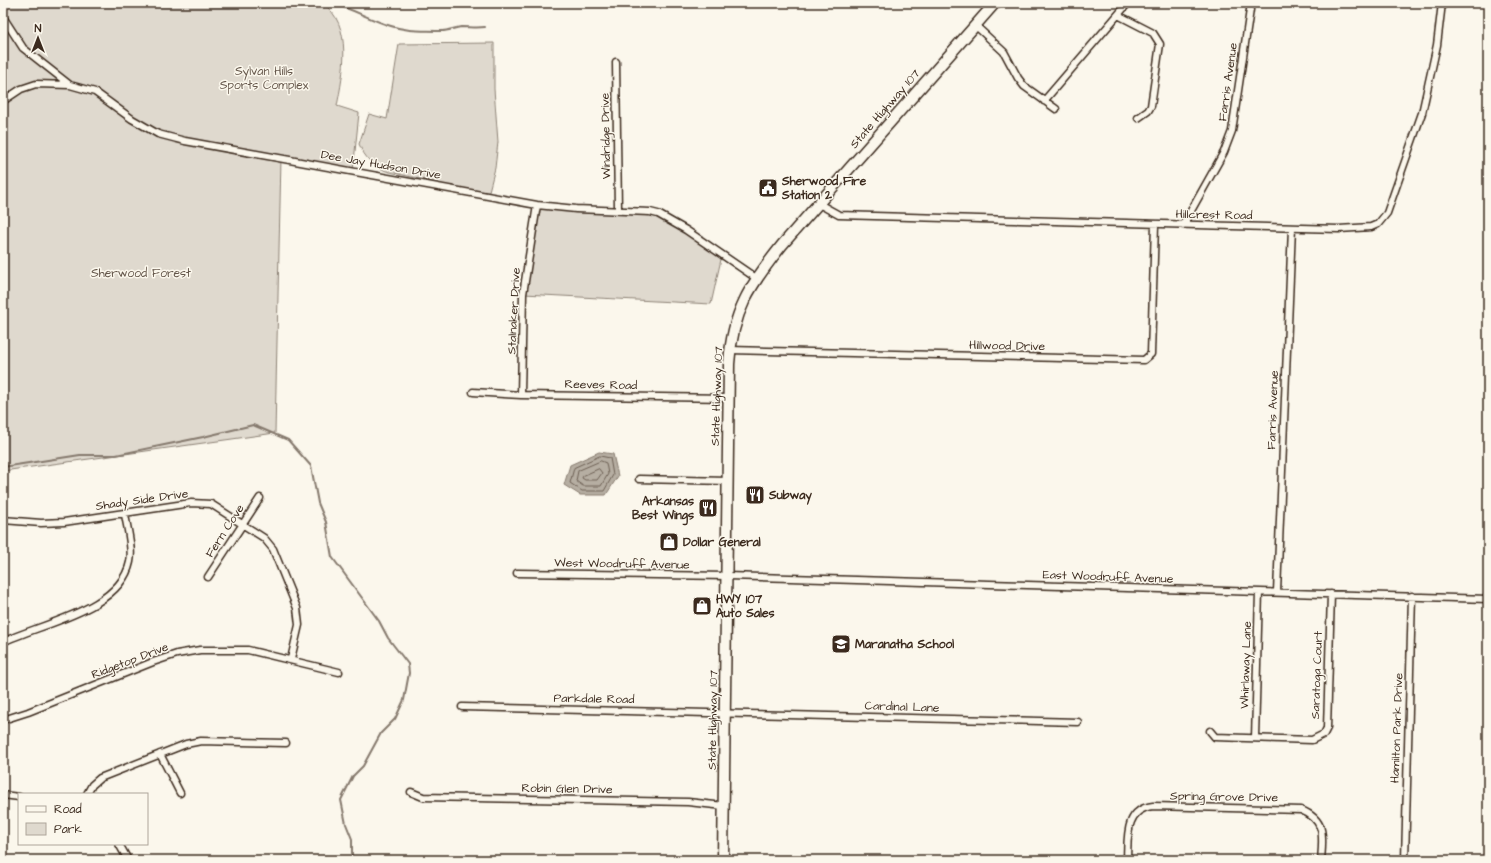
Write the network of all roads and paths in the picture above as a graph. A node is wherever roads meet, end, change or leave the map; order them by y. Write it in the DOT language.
graph roads {
  1 [pos="995,3"];
  2 [pos="1128,3"];
  3 [pos="1251,3"];
  4 [pos="1442,3"];
  5 [pos="1118,15"];
  6 [pos="3,17"];
  7 [pos="976,26"];
  8 [pos="616,62"];
  9 [pos="70,85"];
  10 [pos="3,100"];
  11 [pos="1044,101"];
  12 [pos="1056,109"];
  13 [pos="1138,118"];
  14 [pos="537,204"];
  15 [pos="819,204"];
  16 [pos="618,210"];
  17 [pos="1155,225"];
  18 [pos="1183,225"];
  19 [pos="1292,228"];
  20 [pos="756,278"];
  21 [pos="730,350"];
  22 [pos="473,392"];
  23 [pos="521,395"];
  24 [pos="729,398"];
  25 [pos="639,479"];
  26 [pos="728,480"];
  27 [pos="260,498"];
  28 [pos="125,514"];
  29 [pos="3,520"];
  30 [pos="242,524"];
  31 [pos="517,572"];
  32 [pos="728,576"];
  33 [pos="208,577"];
  34 [pos="1259,592"];
  35 [pos="1276,592"];
  36 [pos="1331,594"];
  37 [pos="1412,596"];
  38 [pos="1488,599"];
  39 [pos="3,642"];
  40 [pos="291,659"];
  41 [pos="339,672"];
  42 [pos="462,706"];
  43 [pos="726,713"];
  44 [pos="3,720"];
  45 [pos="1078,722"];
  46 [pos="1210,731"];
  47 [pos="1255,738"];
  48 [pos="286,743"];
  49 [pos="160,754"];
  50 [pos="411,792"];
  51 [pos="88,793"];
  52 [pos="180,793"];
  53 [pos="3,795"];
  54 [pos="18,797"];
  55 [pos="724,806"];
  56 [pos="120,845"];
  57 [pos="127,859"];
  58 [pos="120,860"];
  59 [pos="723,860"];
  60 [pos="1127,860"];
  61 [pos="1321,860"];
  62 [pos="1405,860"];
  1 -- 7 [label="main road, State Highway 107"];
  2 -- 5 [label="street"];
  3 -- 18 [label="street, Farris Avenue"];
  4 -- 19 [label="street, Hillcrest Road"];
  5 -- 11 [label="street"];
  5 -- 13 [label="street"];
  6 -- 9 [label="street"];
  7 -- 11 [label="street"];
  7 -- 15 [label="main road, State Highway 107"];
  8 -- 16 [label="street, Windridge Drive"];
  9 -- 10 [label="street, Dee Jay Hudson Drive"];
  9 -- 14 [label="street, Dee Jay Hudson Drive"];
  11 -- 12 [label="street"];
  14 -- 16 [label="street, Dee Jay Hudson Drive"];
  14 -- 23 [label="street, Stalnaker Drive"];
  15 -- 17 [label="street, Hillcrest Road"];
  15 -- 20 [label="main road, State Highway 107"];
  16 -- 20 [label="street, Dee Jay Hudson Drive"];
  17 -- 18 [label="street, Hillcrest Road"];
  17 -- 21 [label="street, Hillwood Drive"];
  18 -- 19 [label="street, Hillcrest Road"];
  19 -- 35 [label="street, Farris Avenue"];
  20 -- 21 [label="main road, State Highway 107"];
  21 -- 24 [label="main road, State Highway 107"];
  22 -- 23 [label="street, Reeves Road"];
  23 -- 24 [label="street, Reeves Road"];
  24 -- 26 [label="main road, State Highway 107"];
  25 -- 26 [label="street"];
  26 -- 32 [label="main road, State Highway 107"];
  27 -- 30 [label="street, Fern Cove"];
  28 -- 29 [label="street, Shady Side Drive"];
  28 -- 30 [label="street, Shady Side Drive"];
  28 -- 39 [label="street"];
  30 -- 33 [label="street, Fern Cove"];
  30 -- 40 [label="street, Shady Side Drive"];
  31 -- 32 [label="street, West Woodruff Avenue"];
  32 -- 34 [label="street, East Woodruff Avenue"];
  32 -- 43 [label="main road, State Highway 107"];
  34 -- 35 [label="street, East Woodruff Avenue"];
  34 -- 47 [label="street, Whirlaway Lane"];
  35 -- 36 [label="street, East Woodruff Avenue"];
  36 -- 37 [label="street, East Woodruff Avenue"];
  36 -- 47 [label="street, Saratoga Court"];
  37 -- 38 [label="street, East Woodruff Avenue"];
  37 -- 62 [label="street, Hamilton Park Drive"];
  40 -- 41 [label="street, Ridgetop Drive"];
  40 -- 44 [label="street, Ridgetop Drive"];
  42 -- 43 [label="street, Parkdale Road"];
  43 -- 45 [label="street, Cardinal Lane"];
  43 -- 55 [label="main road, State Highway 107"];
  46 -- 47 [label="street, Saratoga Court"];
  48 -- 49 [label="street"];
  49 -- 51 [label="street"];
  49 -- 52 [label="street"];
  50 -- 55 [label="street, Robin Glen Drive"];
  53 -- 54 [label="street"];
  55 -- 59 [label="main road, State Highway 107"];
  56 -- 57 [label="street"];
  57 -- 58 [label="street"];
  60 -- 61 [label="street, Spring Grove Drive"];
}
